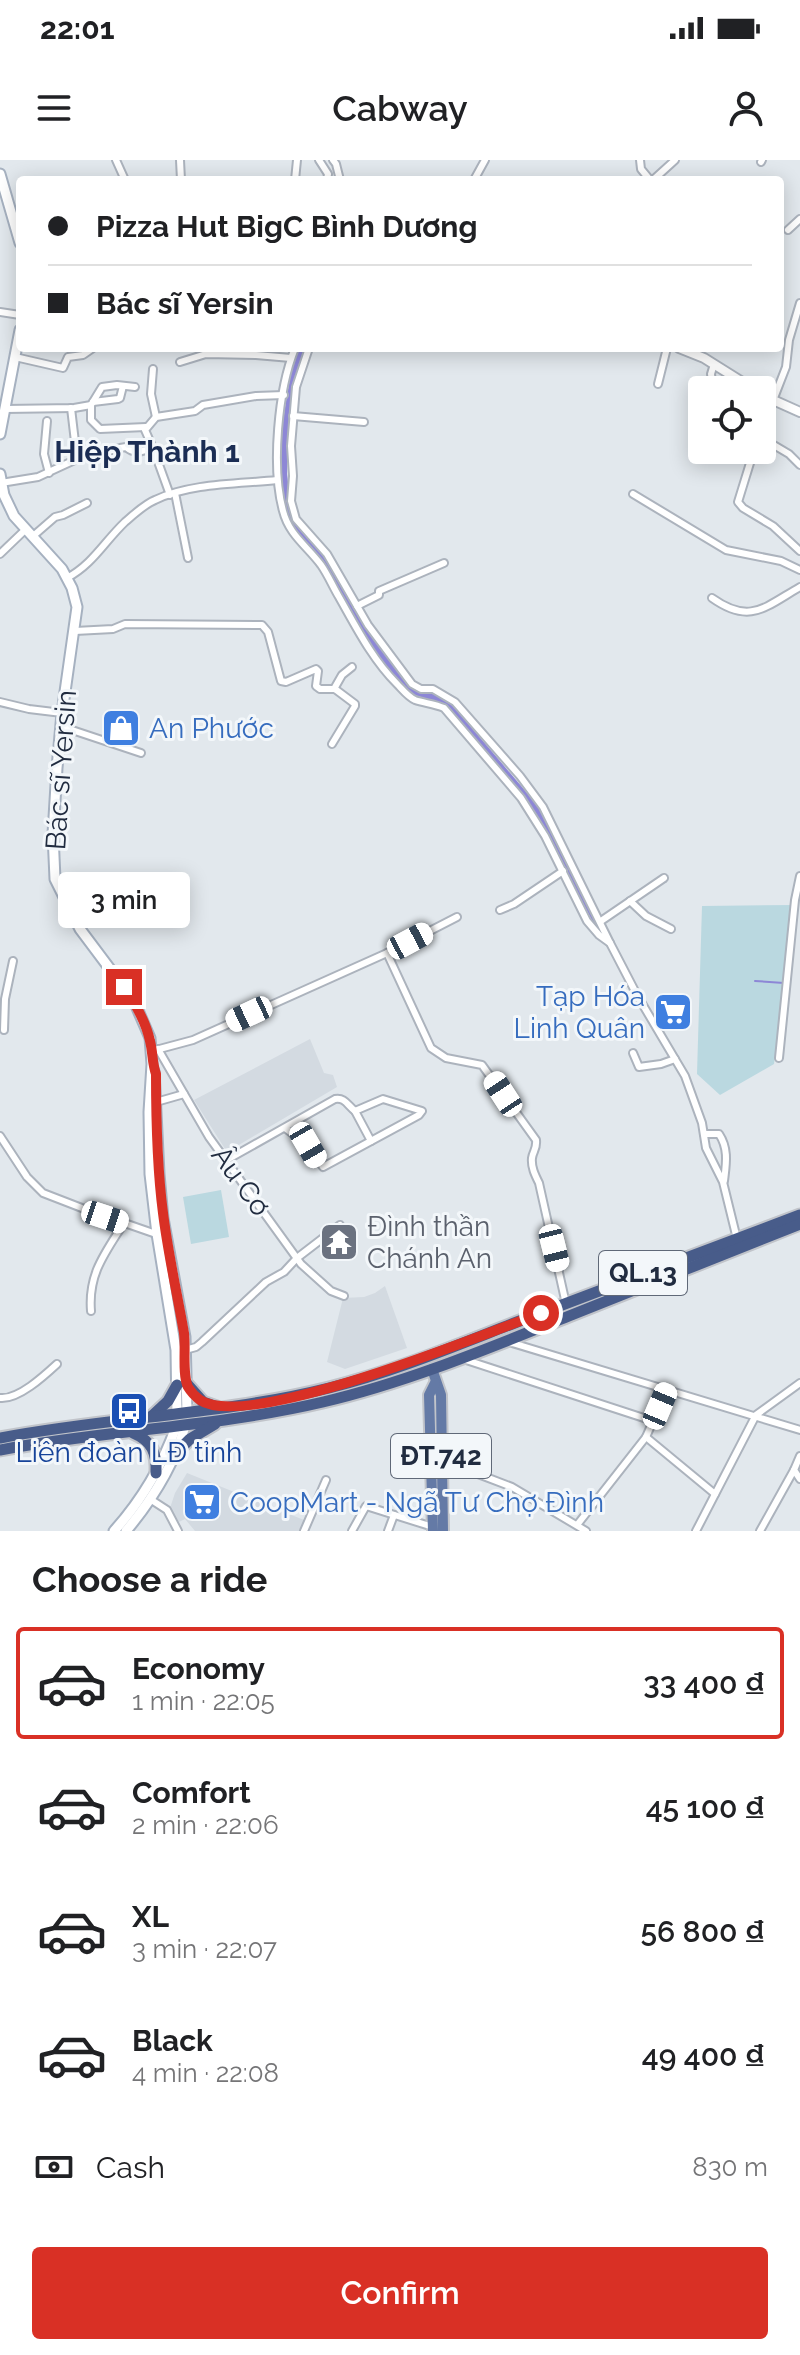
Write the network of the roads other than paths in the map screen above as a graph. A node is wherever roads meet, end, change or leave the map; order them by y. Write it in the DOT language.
graph roads {
  1 [pos="675,160"];
  2 [pos="0,174"];
  3 [pos="657,176"];
  4 [pos="800,219"];
  5 [pos="16,229"];
  6 [pos="788,230"];
  7 [pos="800,303"];
  8 [pos="16,352"];
  9 [pos="87,352"];
  10 [pos="293,352"];
  11 [pos="308,352"];
  12 [pos="666,352"];
  13 [pos="688,352"];
  14 [pos="15,357"];
  15 [pos="291,358"];
  16 [pos="180,362"];
  17 [pos="714,364"];
  18 [pos="153,369"];
  19 [pos="711,376"];
  20 [pos="733,376"];
  21 [pos="658,384"];
  22 [pos="123,386"];
  23 [pos="135,387"];
  24 [pos="776,392"];
  25 [pos="284,395"];
  26 [pos="776,401"];
  27 [pos="92,403"];
  28 [pos="71,408"];
  29 [pos="5,409"];
  30 [pos="800,412"];
  31 [pos="293,416"];
  32 [pos="156,417"];
  33 [pos="47,421"];
  34 [pos="364,422"];
  35 [pos="146,427"];
  36 [pos="0,434"];
  37 [pos="776,446"];
  38 [pos="153,448"];
  39 [pos="77,459"];
  40 [pos="750,464"];
  41 [pos="800,465"];
  42 [pos="49,473"];
  43 [pos="0,474"];
  44 [pos="292,476"];
  45 [pos="278,477"];
  46 [pos="1,483"];
  47 [pos="173,494"];
  48 [pos="633,494"];
  49 [pos="87,503"];
  50 [pos="29,534"];
  51 [pos="800,551"];
  52 [pos="0,554"];
  53 [pos="188,558"];
  54 [pos="444,563"];
  55 [pos="800,570"];
  56 [pos="67,578"];
  57 [pos="800,587"];
  58 [pos="712,598"];
  59 [pos="357,606"];
  60 [pos="75,631"];
  61 [pos="352,667"];
  62 [pos="334,689"];
  63 [pos="0,702"];
  64 [pos="62,713"];
  65 [pos="60,726"];
  66 [pos="332,744"];
  67 [pos="141,753"];
  68 [pos="563,871"];
  69 [pos="800,876"];
  70 [pos="664,878"];
  71 [pos="630,901"];
  72 [pos="500,910"];
  73 [pos="457,917"];
  74 [pos="601,921"];
  75 [pos="671,929"];
  76 [pos="610,943"];
  77 [pos="387,953"];
  78 [pos="13,961"];
  79 [pos="3,999"];
  80 [pos="4,1030"];
  81 [pos="155,1050"];
  82 [pos="633,1053"];
  83 [pos="779,1058"];
  84 [pos="675,1059"];
  85 [pos="152,1064"];
  86 [pos="184,1094"];
  87 [pos="156,1102"];
  88 [pos="355,1111"];
  89 [pos="285,1128"];
  90 [pos="704,1134"];
  91 [pos="0,1136"];
  92 [pos="153,1136"];
  93 [pos="371,1141"];
  94 [pos="225,1161"];
  95 [pos="723,1182"];
  96 [pos="800,1215"];
  97 [pos="124,1223"];
  98 [pos="800,1224"];
  99 [pos="340,1225"];
  100 [pos="162,1234"];
  101 [pos="737,1239"];
  102 [pos="297,1258"];
  103 [pos="170,1280"];
  104 [pos="344,1296"];
  105 [pos="566,1304"];
  106 [pos="91,1311"];
  107 [pos="505,1341"];
  108 [pos="185,1350"];
  109 [pos="427,1357"];
  110 [pos="460,1358"];
  111 [pos="57,1364"];
  112 [pos="432,1369"];
  113 [pos="435,1383"];
  114 [pos="800,1383"];
  115 [pos="182,1385"];
  116 [pos="666,1391"];
  117 [pos="0,1398"];
  118 [pos="182,1413"];
  119 [pos="226,1414"];
  120 [pos="756,1415"];
  121 [pos="150,1417"];
  122 [pos="653,1421"];
  123 [pos="180,1426"];
  124 [pos="800,1430"];
  125 [pos="128,1432"];
  126 [pos="646,1437"];
  127 [pos="0,1438"];
  128 [pos="0,1450"];
  129 [pos="174,1455"];
  130 [pos="800,1456"];
  131 [pos="441,1465"];
  132 [pos="794,1470"];
  133 [pos="156,1473"];
  134 [pos="800,1479"];
  135 [pos="326,1480"];
  136 [pos="715,1494"];
  137 [pos="150,1499"];
  138 [pos="394,1515"];
  139 [pos="577,1525"];
  140 [pos="436,1530"];
  141 [pos="114,1531"];
  142 [pos="126,1531"];
  143 [pos="178,1531"];
  144 [pos="304,1531"];
  145 [pos="352,1531"];
  146 [pos="388,1531"];
  147 [pos="586,1531"];
  148 [pos="696,1531"];
  149 [pos="760,1531"];
  1 -- 3 [label="street"];
  2 -- 5 [label="main road"];
  4 -- 6 [label="street"];
  7 -- 24 [label="street"];
  8 -- 14 [label="main road"];
  9 -- 14 [label="street"];
  10 -- 15 [label="street"];
  11 -- 31 [label="street"];
  12 -- 21 [label="street"];
  13 -- 17 [label="street"];
  14 -- 29 [label="main road"];
  15 -- 16 [label="street"];
  15 -- 25 [label="street"];
  17 -- 19 [label="street"];
  17 -- 20 [label="street"];
  18 -- 32 [label="street"];
  22 -- 23 [label="street"];
  22 -- 27 [label="street"];
  22 -- 27 [label="street"];
  25 -- 32 [label="street"];
  25 -- 45 [label="street"];
  26 -- 30 [label="street"];
  27 -- 28 [label="street"];
  27 -- 35 [label="street"];
  28 -- 29 [label="street"];
  28 -- 39 [label="street"];
  29 -- 36 [label="main road"];
  31 -- 34 [label="street"];
  31 -- 44 [label="street"];
  32 -- 35 [label="street"];
  33 -- 42 [label="street"];
  35 -- 38 [label="street"];
  37 -- 41 [label="street"];
  38 -- 39 [label="street"];
  38 -- 47 [label="street"];
  39 -- 42 [label="street"];
  40 -- 51 [label="street"];
  42 -- 46 [label="street"];
  43 -- 46 [label="main road, Bác sĩ Yersin"];
  44 -- 45 [label="street"];
  44 -- 59 [label="street"];
  45 -- 47 [label="street"];
  45 -- 68 [label="street"];
  46 -- 50 [label="main road, Bác sĩ Yersin"];
  47 -- 53 [label="street"];
  47 -- 56 [label="street"];
  48 -- 55 [label="street"];
  49 -- 50 [label="street"];
  50 -- 52 [label="street"];
  50 -- 56 [label="main road, Bác sĩ Yersin"];
  54 -- 59 [label="street"];
  56 -- 60 [label="main road, Bác sĩ Yersin"];
  57 -- 58 [label="street"];
  59 -- 74 [label="street"];
  60 -- 62 [label="street"];
  60 -- 64 [label="main road, Bác sĩ Yersin"];
  61 -- 62 [label="street"];
  62 -- 66 [label="street"];
  63 -- 64 [label="street"];
  64 -- 65 [label="main road, Bác sĩ Yersin"];
  65 -- 67 [label="street"];
  65 -- 81 [label="main road, Bác sĩ Yersin"];
  68 -- 72 [label="street"];
  68 -- 76 [label="street"];
  69 -- 83 [label="street"];
  70 -- 71 [label="street"];
  71 -- 74 [label="street"];
  71 -- 75 [label="street"];
  73 -- 77 [label="street"];
  74 -- 76 [label="street"];
  76 -- 84 [label="street"];
  77 -- 81 [label="street"];
  77 -- 105 [label="street"];
  78 -- 79 [label="street"];
  79 -- 80 [label="street"];
  81 -- 85 [label="main road, Bác sĩ Yersin"];
  81 -- 86 [label="street, Âu Cơ"];
  82 -- 84 [label="street"];
  84 -- 90 [label="street"];
  85 -- 87 [label="main road, Bác sĩ Yersin"];
  85 -- 92 [label="main road, Bác sĩ Yersin"];
  86 -- 87 [label="street"];
  86 -- 94 [label="street, Âu Cơ"];
  87 -- 92 [label="main road, Bác sĩ Yersin"];
  88 -- 89 [label="street"];
  88 -- 93 [label="street"];
  88 -- 93 [label="street"];
  89 -- 93 [label="street"];
  89 -- 94 [label="street"];
  90 -- 95 [label="street"];
  90 -- 95 [label="street"];
  91 -- 97 [label="street"];
  92 -- 100 [label="main road, Bác sĩ Yersin"];
  94 -- 102 [label="street, Âu Cơ"];
  95 -- 101 [label="street"];
  96 -- 101 [label="highway, QL.13"];
  97 -- 100 [label="street"];
  97 -- 106 [label="street"];
  98 -- 107 [label="highway, QL.13"];
  99 -- 102 [label="street"];
  100 -- 103 [label="main road, Bác sĩ Yersin"];
  101 -- 105 [label="highway, QL.13"];
  102 -- 104 [label="street, Âu Cơ"];
  102 -- 108 [label="street"];
  103 -- 108 [label="main road, Bác sĩ Yersin"];
  103 -- 115 [label="main road, Bác sĩ Yersin"];
  105 -- 109 [label="highway, QL.13"];
  107 -- 110 [label="highway, QL.13"];
  107 -- 116 [label="street"];
  108 -- 115 [label="main road, Bác sĩ Yersin"];
  109 -- 112 [label="highway"];
  109 -- 119 [label="highway, QL.13"];
  110 -- 112 [label="highway, QL.13"];
  110 -- 122 [label="street"];
  111 -- 117 [label="street"];
  112 -- 113 [label="main road, ĐT.742"];
  112 -- 119 [label="highway, QL.13"];
  113 -- 131 [label="main road, ĐT.742"];
  113 -- 140 [label="main road, ĐT.742"];
  114 -- 120 [label="street"];
  115 -- 118 [label="main road, Bác sĩ Yersin"];
  115 -- 119 [label="highway"];
  115 -- 121 [label="highway"];
  116 -- 120 [label="street"];
  116 -- 122 [label="street"];
  118 -- 119 [label="highway, QL.13"];
  118 -- 121 [label="highway, QL.13"];
  118 -- 123 [label="highway"];
  119 -- 123 [label="highway, QL.13"];
  119 -- 129 [label="highway"];
  120 -- 124 [label="street"];
  120 -- 136 [label="street"];
  121 -- 127 [label="highway, QL.13"];
  122 -- 126 [label="street"];
  123 -- 125 [label="highway, QL.13"];
  123 -- 129 [label="main road"];
  123 -- 133 [label="main road"];
  125 -- 128 [label="highway, QL.13"];
  125 -- 133 [label="highway"];
  126 -- 136 [label="street"];
  126 -- 139 [label="street"];
  129 -- 137 [label="main road"];
  130 -- 132 [label="street"];
  131 -- 139 [label="street"];
  131 -- 140 [label="main road, ĐT.742"];
  132 -- 134 [label="street"];
  132 -- 149 [label="street"];
  133 -- 141 [label="main road"];
  135 -- 144 [label="street"];
  136 -- 148 [label="street"];
  137 -- 142 [label="main road"];
  137 -- 143 [label="street"];
  138 -- 140 [label="street"];
  138 -- 145 [label="street"];
  138 -- 146 [label="street"];
  139 -- 147 [label="street"];
}
